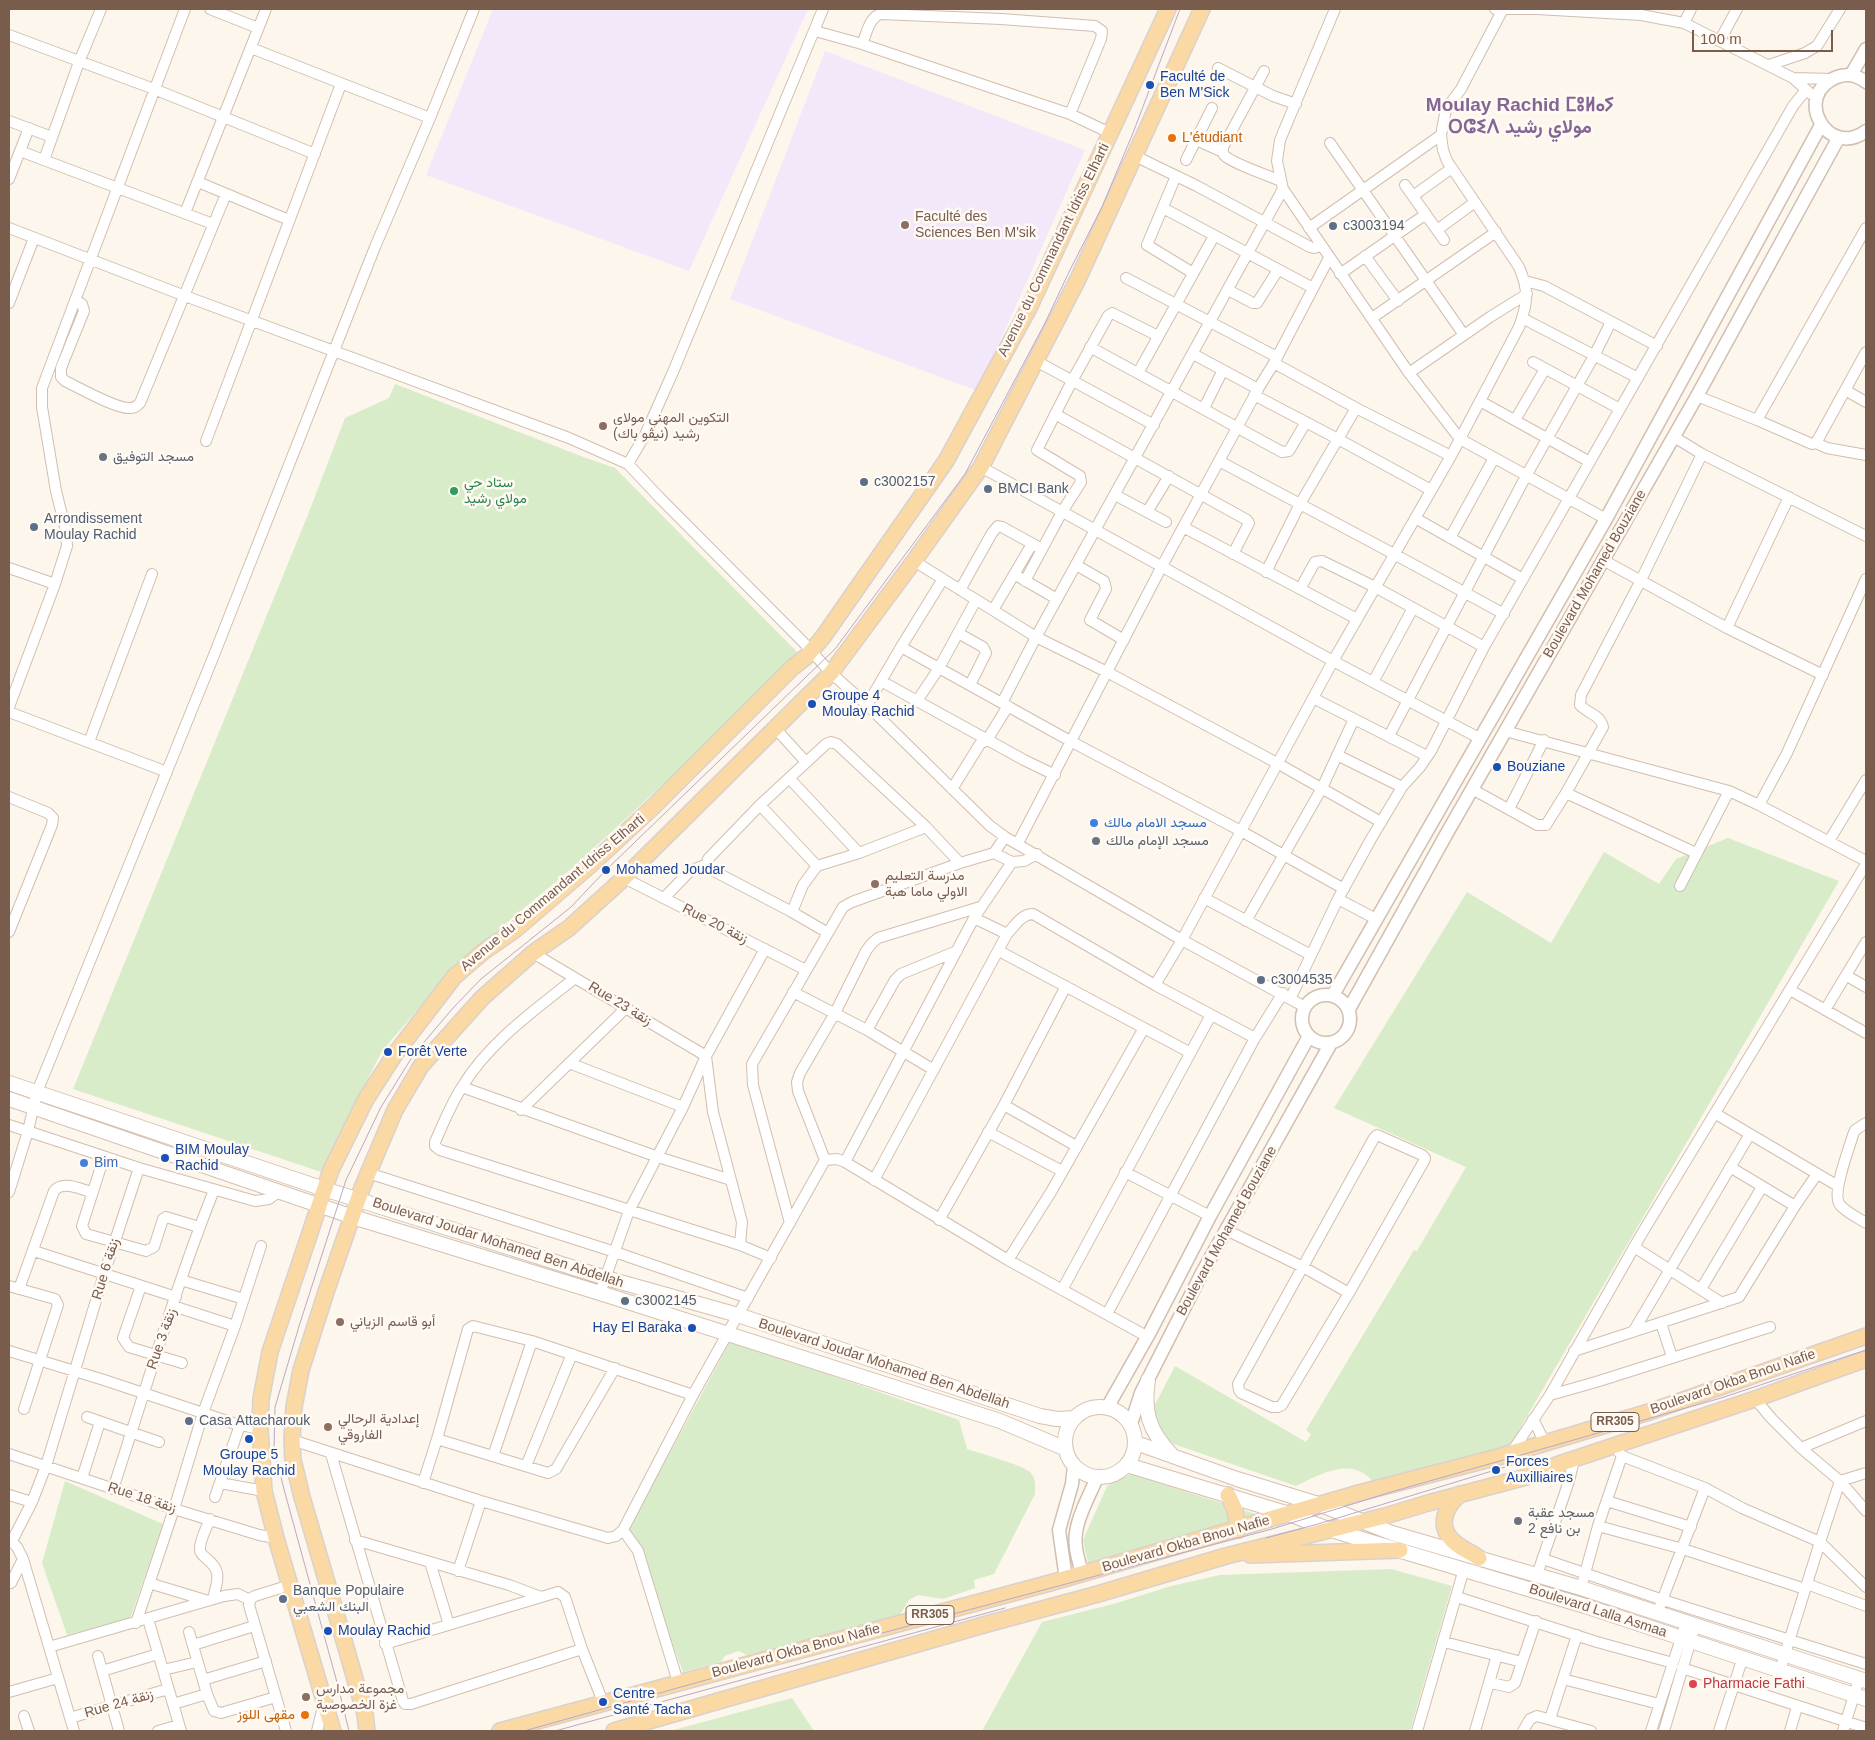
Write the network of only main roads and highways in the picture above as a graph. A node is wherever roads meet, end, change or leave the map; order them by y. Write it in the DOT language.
graph roads {
  1 [pos="1168,9"];
  2 [pos="1202,9"];
  3 [pos="9,1083"];
  4 [pos="9,1099"];
  5 [pos="324,1189"];
  6 [pos="358,1199"];
  7 [pos="318,1204"];
  8 [pos="353,1217"];
  9 [pos="1866,1336"];
  10 [pos="1866,1359"];
  11 [pos="1148,1380"];
  12 [pos="1075,1418"];
  13 [pos="1136,1443"];
  14 [pos="1066,1449"];
  15 [pos="1173,1456"];
  16 [pos="1127,1465"];
  17 [pos="1460,1494"];
  18 [pos="1228,1495"];
  19 [pos="1321,1505"];
  20 [pos="1289,1514"];
  21 [pos="1361,1521"];
  22 [pos="1328,1529"];
  23 [pos="1238,1530"];
  24 [pos="1400,1550"];
  25 [pos="1226,1556"];
  26 [pos="1480,1558"];
  27 [pos="1863,1680"];
  28 [pos="1860,1697"];
  29 [pos="365,1714"];
  30 [pos="333,1731"];
  31 [pos="367,1731"];
  32 [pos="374,1731"];
  33 [pos="500,1731"];
  34 [pos="614,1731"];
  1 -- 5 [label="main road, Avenue du Commandant Idriss Elharti"];
  2 -- 6 [label="main road"];
  3 -- 5 [label="main road, Boulevard Joudar Mohamed Ben Abdellah"];
  4 -- 7 [label="main road, Boulevard Joudar Mohamed Ben Abdellah"];
  5 -- 6 [label="main road, Boulevard Joudar Mohamed Ben Abdellah"];
  5 -- 7 [label="main road, Avenue du Commandant Idriss Elharti"];
  6 -- 8 [label="main road"];
  6 -- 12 [label="main road, Boulevard Joudar Mohamed Ben Abdellah"];
  7 -- 8 [label="main road, Boulevard Joudar Mohamed Ben Abdellah"];
  7 -- 30 [label="main road, Avenue du Commandant Idriss Elharti"];
  8 -- 14 [label="main road, Boulevard Joudar Mohamed Ben Abdellah"];
  8 -- 29 [label="main road"];
  9 -- 19 [label="main road, Boulevard Okba Bnou Nafie / RR305"];
  10 -- 17 [label="main road, Boulevard Okba Bnou Nafie / RR305"];
  11 -- 15 [label="main road"];
  12 -- 13 [label="main road"];
  12 -- 14 [label="main road"];
  13 -- 15 [label="main road"];
  13 -- 16 [label="main road"];
  14 -- 16 [label="main road"];
  15 -- 19 [label="main road"];
  16 -- 18 [label="main road"];
  17 -- 21 [label="main road, Boulevard Okba Bnou Nafie / RR305"];
  17 -- 26 [label="main road"];
  18 -- 20 [label="main road"];
  18 -- 23 [label="main road"];
  19 -- 20 [label="main road, Boulevard Okba Bnou Nafie / RR305"];
  19 -- 21 [label="main road"];
  20 -- 22 [label="main road"];
  20 -- 23 [label="main road, Boulevard Okba Bnou Nafie / RR305"];
  21 -- 22 [label="main road, Boulevard Okba Bnou Nafie / RR305"];
  21 -- 26 [label="main road, Boulevard Lalla Asmaa"];
  22 -- 24 [label="main road, Boulevard Lalla Asmaa"];
  22 -- 25 [label="main road, Boulevard Okba Bnou Nafie / RR305"];
  23 -- 33 [label="main road, Boulevard Okba Bnou Nafie / RR305"];
  24 -- 25 [label="main road"];
  24 -- 28 [label="main road, Boulevard Lalla Asmaa"];
  25 -- 34 [label="main road, Boulevard Okba Bnou Nafie / RR305"];
  26 -- 27 [label="main road, Boulevard Lalla Asmaa"];
  29 -- 31 [label="main road"];
  29 -- 32 [label="main road"];
}
